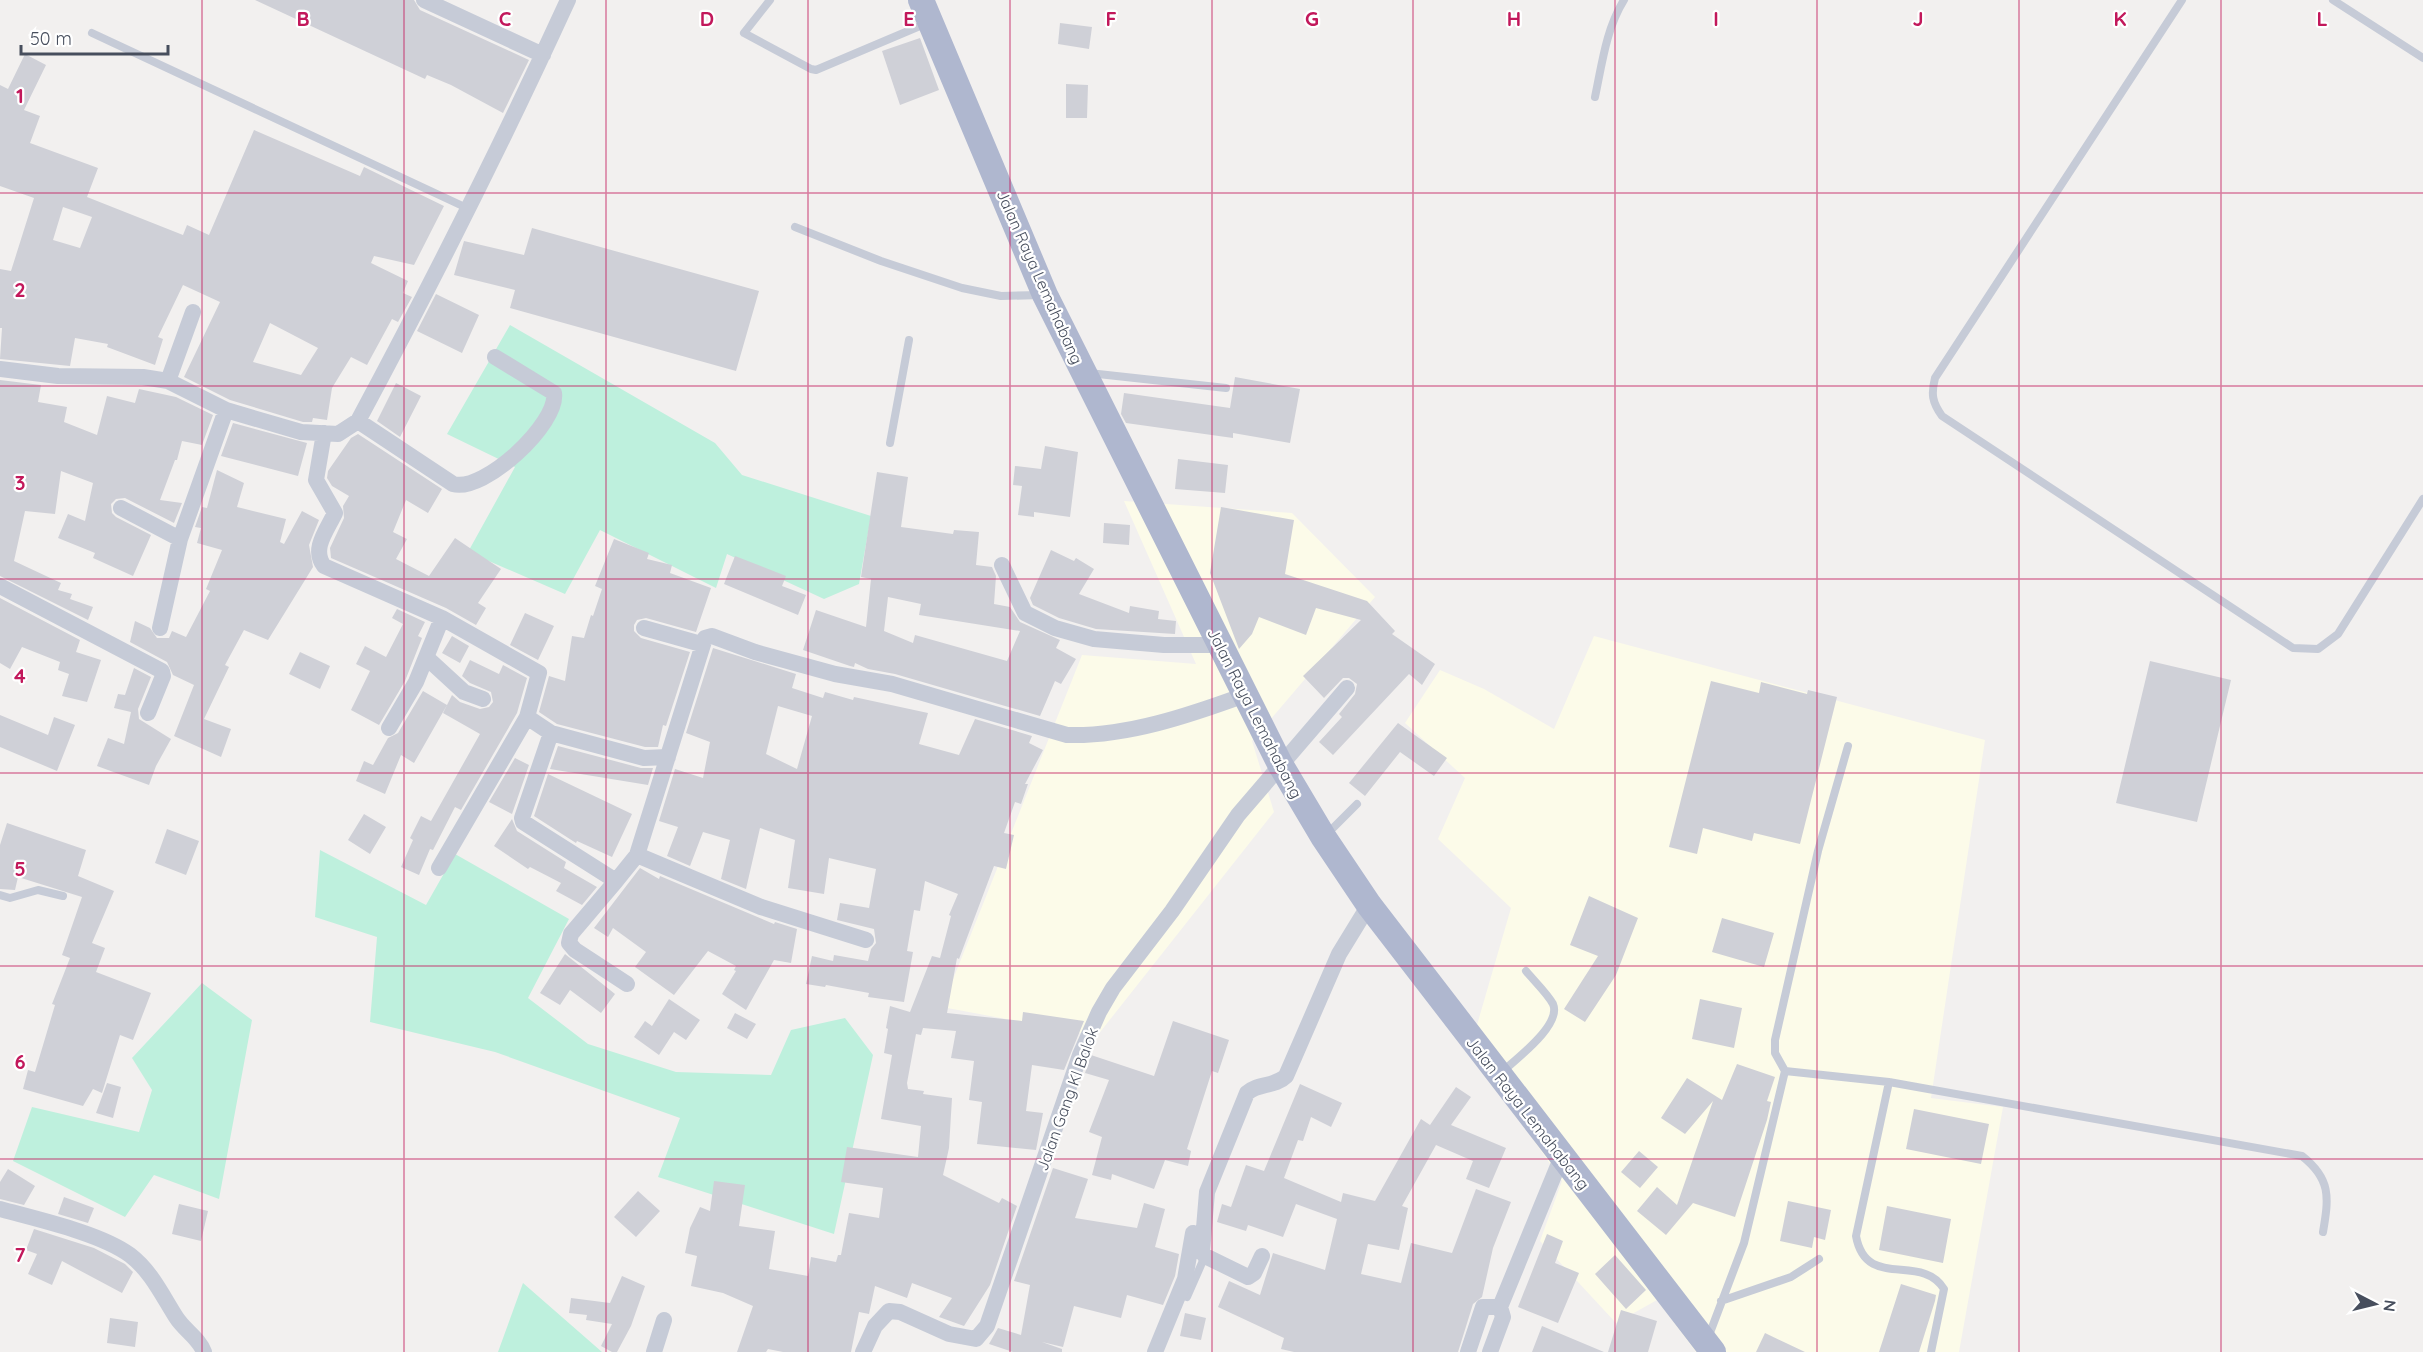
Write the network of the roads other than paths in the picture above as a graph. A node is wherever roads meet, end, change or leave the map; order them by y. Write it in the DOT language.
graph roads {
  1 [pos="424,0"];
  2 [pos="568,0"];
  3 [pos="770,0"];
  4 [pos="1624,0"];
  5 [pos="2182,0"];
  6 [pos="2333,0"];
  7 [pos="926,11"];
  8 [pos="92,33"];
  9 [pos="543,55"];
  10 [pos="2423,58"];
  11 [pos="1595,97"];
  12 [pos="467,208"];
  13 [pos="795,227"];
  14 [pos="1045,295"];
  15 [pos="193,312"];
  16 [pos="909,340"];
  17 [pos="495,357"];
  18 [pos="0,369"];
  19 [pos="1083,372"];
  20 [pos="168,381"];
  21 [pos="1226,388"];
  22 [pos="226,410"];
  23 [pos="358,421"];
  24 [pos="324,433"];
  25 [pos="890,443"];
  26 [pos="2423,499"];
  27 [pos="121,508"];
  28 [pos="180,539"];
  29 [pos="1002,565"];
  30 [pos="0,586"];
  31 [pos="442,618"];
  32 [pos="160,628"];
  33 [pos="644,628"];
  34 [pos="701,644"];
  35 [pos="1220,645"];
  36 [pos="426,658"];
  37 [pos="1347,688"];
  38 [pos="1245,695"];
  39 [pos="483,699"];
  40 [pos="148,713"];
  41 [pos="527,717"];
  42 [pos="388,728"];
  43 [pos="551,733"];
  44 [pos="1848,746"];
  45 [pos="668,757"];
  46 [pos="1280,764"];
  47 [pos="1357,804"];
  48 [pos="1324,838"];
  49 [pos="637,855"];
  50 [pos="439,868"];
  51 [pos="616,881"];
  52 [pos="0,895"];
  53 [pos="63,896"];
  54 [pos="1369,906"];
  55 [pos="866,940"];
  56 [pos="1526,971"];
  57 [pos="627,984"];
  58 [pos="1785,1071"];
  59 [pos="1498,1076"];
  60 [pos="1888,1082"];
  61 [pos="1562,1156"];
  62 [pos="1219,1159"];
  63 [pos="0,1209"];
  64 [pos="2324,1232"];
  65 [pos="1205,1256"];
  66 [pos="1262,1256"];
  67 [pos="1819,1259"];
  68 [pos="1187,1297"];
  69 [pos="1721,1301"];
  70 [pos="1500,1307"];
  71 [pos="664,1320"];
  72 [pos="1709,1347"];
  73 [pos="204,1352"];
  74 [pos="654,1352"];
  75 [pos="863,1352"];
  76 [pos="1155,1352"];
  77 [pos="1468,1352"];
  78 [pos="1490,1352"];
  79 [pos="1931,1352"];
  1 -- 9 [label="street"];
  2 -- 9 [label="street"];
  3 -- 7 [label="lane"];
  4 -- 11 [label="lane"];
  5 -- 26 [label="lane"];
  6 -- 10 [label="lane"];
  7 -- 14 [label="main road, Jalan Raya Lemahabang"];
  8 -- 12 [label="lane"];
  9 -- 12 [label="street"];
  12 -- 23 [label="street"];
  13 -- 14 [label="lane"];
  14 -- 19 [label="main road, Jalan Raya Lemahabang"];
  15 -- 20 [label="street"];
  16 -- 25 [label="lane"];
  17 -- 23 [label="street"];
  18 -- 20 [label="street"];
  19 -- 21 [label="lane"];
  19 -- 35 [label="main road, Jalan Raya Lemahabang"];
  20 -- 22 [label="street"];
  22 -- 24 [label="street"];
  22 -- 28 [label="street"];
  23 -- 24 [label="street"];
  24 -- 31 [label="street"];
  27 -- 28 [label="street"];
  28 -- 32 [label="street"];
  29 -- 35 [label="street"];
  30 -- 40 [label="street"];
  31 -- 36 [label="street"];
  31 -- 41 [label="street"];
  33 -- 34 [label="street"];
  34 -- 38 [label="street"];
  34 -- 45 [label="street"];
  35 -- 38 [label="main road, Jalan Raya Lemahabang"];
  36 -- 39 [label="street"];
  36 -- 42 [label="street"];
  37 -- 46 [label="street"];
  38 -- 46 [label="main road, Jalan Raya Lemahabang"];
  41 -- 43 [label="street"];
  41 -- 50 [label="street"];
  43 -- 45 [label="street"];
  43 -- 51 [label="street"];
  44 -- 58 [label="lane"];
  45 -- 49 [label="street"];
  46 -- 48 [label="main road, Jalan Raya Lemahabang"];
  46 -- 75 [label="street, Jalan Gang Kl Balok"];
  47 -- 48 [label="lane"];
  48 -- 54 [label="main road, Jalan Raya Lemahabang"];
  49 -- 51 [label="street"];
  49 -- 55 [label="street"];
  51 -- 57 [label="street"];
  52 -- 53 [label="lane"];
  54 -- 59 [label="main road, Jalan Raya Lemahabang"];
  54 -- 62 [label="street"];
  56 -- 59 [label="lane"];
  58 -- 60 [label="lane"];
  58 -- 69 [label="lane"];
  59 -- 61 [label="main road, Jalan Raya Lemahabang"];
  60 -- 64 [label="lane"];
  60 -- 79 [label="lane"];
  61 -- 70 [label="street"];
  61 -- 72 [label="main road, Jalan Raya Lemahabang"];
  62 -- 65 [label="street"];
  62 -- 76 [label="street"];
  63 -- 73 [label="street"];
  65 -- 66 [label="street"];
  65 -- 68 [label="lane"];
  67 -- 69 [label="lane"];
  69 -- 72 [label="lane"];
  70 -- 77 [label="street"];
  70 -- 78 [label="street"];
  71 -- 74 [label="street"];
}
